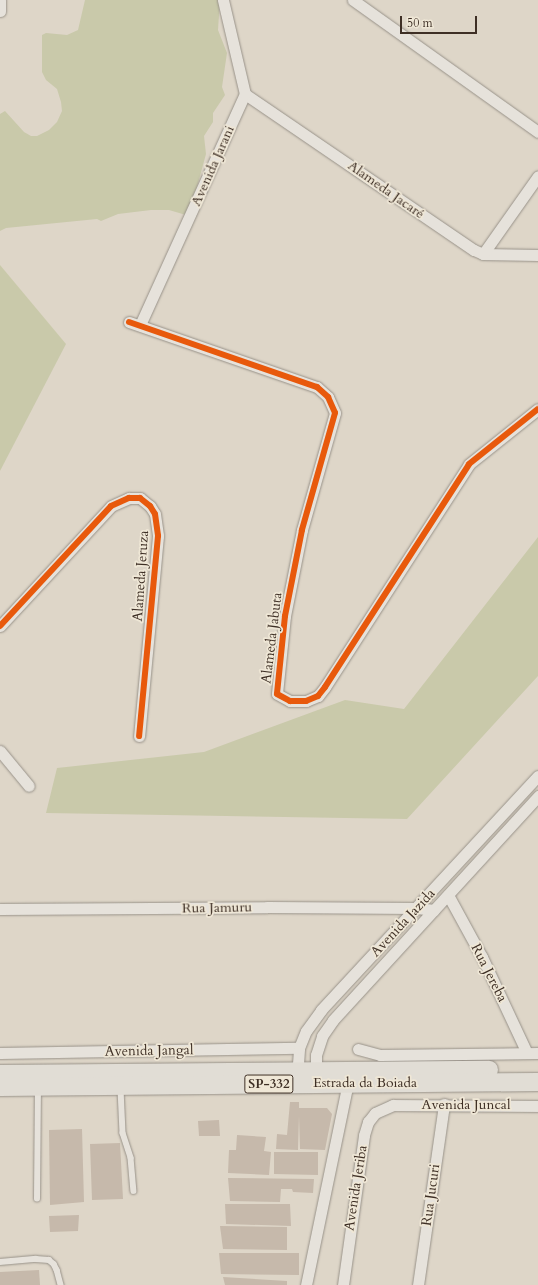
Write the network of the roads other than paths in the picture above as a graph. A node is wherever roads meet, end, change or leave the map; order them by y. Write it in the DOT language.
graph roads {
  1 [pos="0,0"];
  2 [pos="223,0"];
  3 [pos="353,0"];
  4 [pos="0,11"];
  5 [pos="245,94"];
  6 [pos="538,132"];
  7 [pos="538,176"];
  8 [pos="483,254"];
  9 [pos="538,255"];
  10 [pos="129,322"];
  11 [pos="140,325"];
  12 [pos="538,409"];
  13 [pos="0,626"];
  14 [pos="139,736"];
  15 [pos="0,751"];
  16 [pos="538,776"];
  17 [pos="29,786"];
  18 [pos="538,796"];
  19 [pos="448,895"];
  20 [pos="417,908"];
  21 [pos="0,909"];
  22 [pos="434,910"];
  23 [pos="299,1048"];
  24 [pos="358,1048"];
  25 [pos="0,1053"];
  26 [pos="527,1053"];
  27 [pos="538,1053"];
  28 [pos="538,1070"];
  29 [pos="0,1074"];
  30 [pos="297,1077"];
  31 [pos="316,1077"];
  32 [pos="538,1082"];
  33 [pos="348,1083"];
  34 [pos="38,1086"];
  35 [pos="0,1087"];
  36 [pos="121,1087"];
  37 [pos="444,1104"];
  38 [pos="393,1105"];
  39 [pos="538,1106"];
  40 [pos="134,1191"];
  41 [pos="37,1199"];
  42 [pos="0,1262"];
  43 [pos="61,1285"];
  44 [pos="306,1285"];
  45 [pos="343,1285"];
  46 [pos="418,1285"];
  1 -- 4 [label="street"];
  2 -- 5 [label="street"];
  3 -- 6 [label="street"];
  5 -- 8 [label="street, Alameda Jacaré"];
  5 -- 11 [label="street, Avenida Jarani"];
  7 -- 8 [label="street"];
  8 -- 9 [label="street, Alameda Jacaré"];
  10 -- 11 [label="street, Alameda Jabuta"];
  11 -- 12 [label="street, Alameda Jabuta"];
  13 -- 14 [label="street, Alameda Jeruza"];
  15 -- 17 [label="street"];
  16 -- 20 [label="street, Avenida Jazida"];
  18 -- 19 [label="street, Avenida Jazida"];
  19 -- 22 [label="street, Avenida Jazida"];
  19 -- 26 [label="street, Rua Jereba"];
  20 -- 21 [label="street, Rua Jamuru"];
  20 -- 22 [label="street, Rua Jamuru"];
  20 -- 23 [label="street, Avenida Jazida"];
  22 -- 31 [label="street, Avenida Jazida"];
  23 -- 25 [label="street, Avenida Jangal"];
  23 -- 30 [label="street, Avenida Jazida"];
  24 -- 26 [label="street"];
  26 -- 27 [label="street"];
  28 -- 31 [label="main road, Estrada da Boiada / SP-332"];
  29 -- 30 [label="main road, Estrada da Boiada / SP-332"];
  30 -- 31 [label="main road, Estrada da Boiada / SP-332"];
  30 -- 36 [label="main road, Estrada da Boiada / SP-332"];
  31 -- 33 [label="main road, Estrada da Boiada / SP-332"];
  32 -- 33 [label="main road, Estrada da Boiada / SP-332"];
  33 -- 44 [label="street"];
  34 -- 35 [label="main road, Estrada da Boiada / SP-332"];
  34 -- 36 [label="main road, Estrada da Boiada / SP-332"];
  34 -- 41 [label="lane"];
  36 -- 40 [label="lane"];
  37 -- 38 [label="street, Avenida Juncal"];
  37 -- 39 [label="street, Avenida Juncal"];
  37 -- 46 [label="street, Rua Jucuri"];
  38 -- 45 [label="street, Avenida Jeriba"];
  42 -- 43 [label="lane"];
}
